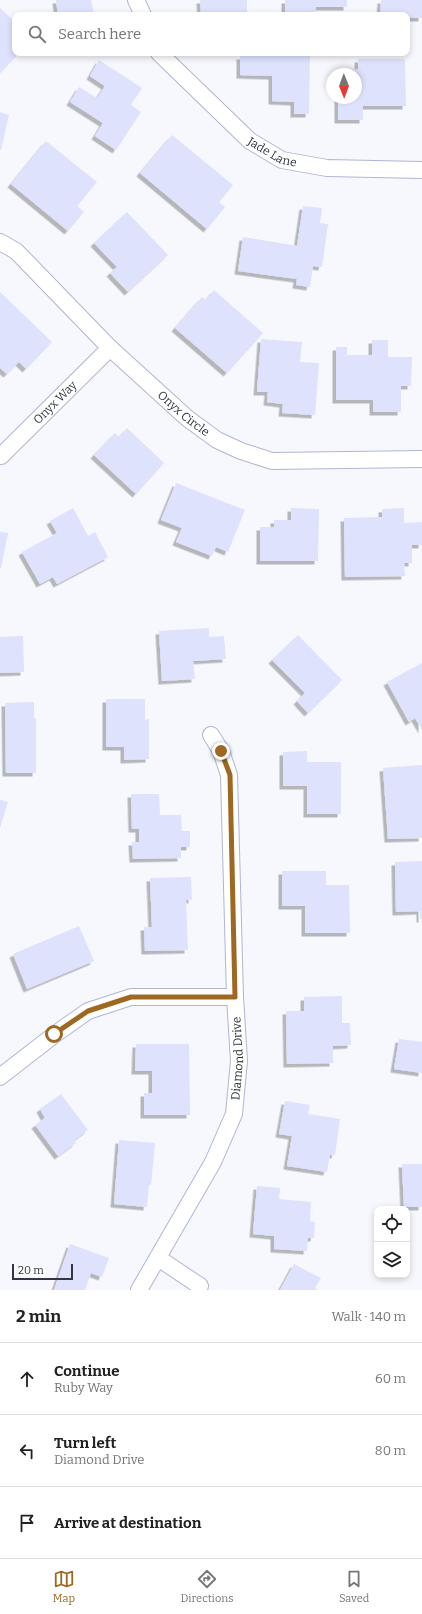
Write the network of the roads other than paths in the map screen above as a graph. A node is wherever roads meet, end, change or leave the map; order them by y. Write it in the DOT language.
graph roads {
  1 [pos="136,0"];
  2 [pos="142,12"];
  3 [pos="162,56"];
  4 [pos="422,170"];
  5 [pos="0,242"];
  6 [pos="110,348"];
  7 [pos="1,456"];
  8 [pos="422,459"];
  9 [pos="211,735"];
  10 [pos="235,997"];
  11 [pos="0,1077"];
  12 [pos="158,1258"];
  13 [pos="200,1286"];
  14 [pos="139,1290"];
  1 -- 2 [label="street"];
  3 -- 4 [label="street, Jade Lane"];
  5 -- 6 [label="street, Onyx Circle"];
  6 -- 7 [label="street, Onyx Way"];
  6 -- 8 [label="street, Onyx Circle"];
  9 -- 10 [label="street, Diamond Drive"];
  10 -- 11 [label="street"];
  10 -- 12 [label="street, Diamond Drive"];
  12 -- 13 [label="street"];
  12 -- 14 [label="street, Diamond Drive"];
}
